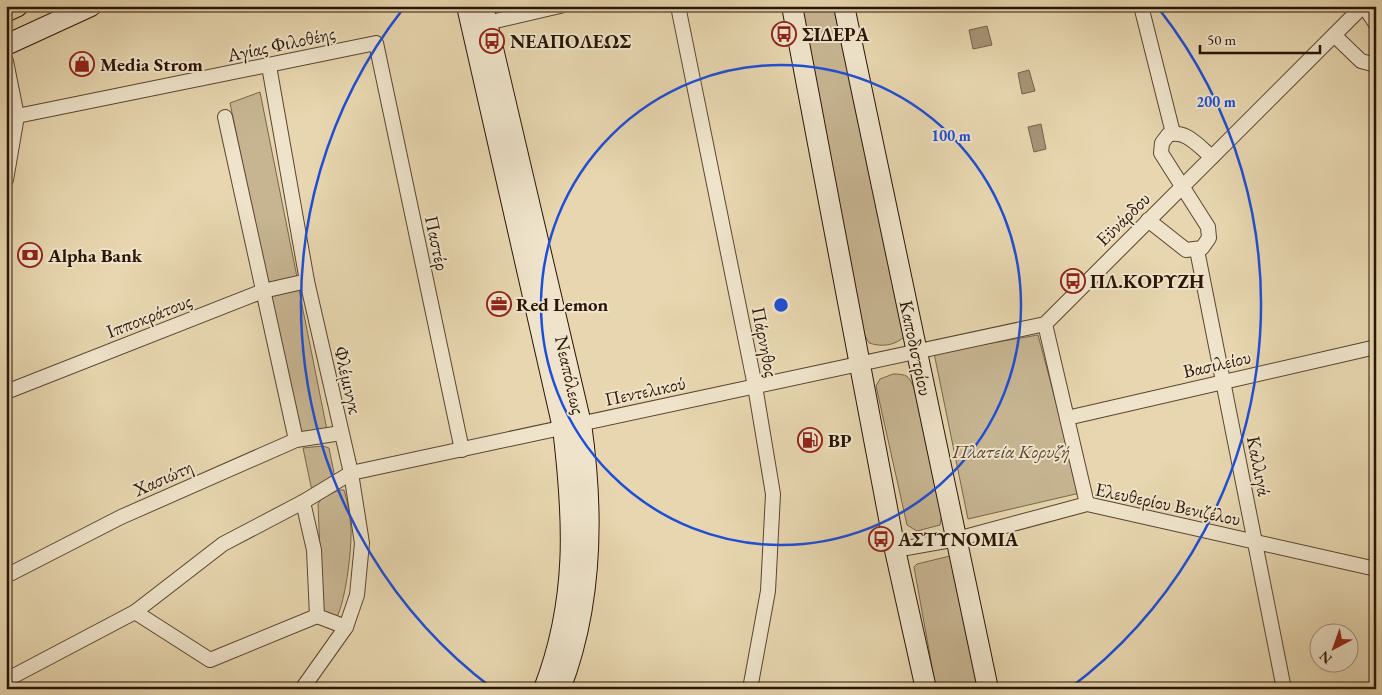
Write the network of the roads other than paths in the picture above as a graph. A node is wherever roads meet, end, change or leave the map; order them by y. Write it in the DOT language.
graph roads {
  1 [pos="18,6"];
  2 [pos="91,6"];
  3 [pos="467,6"];
  4 [pos="560,6"];
  5 [pos="678,6"];
  6 [pos="792,6"];
  7 [pos="844,6"];
  8 [pos="1141,6"];
  9 [pos="1363,6"];
  10 [pos="6,11"];
  11 [pos="481,19"];
  12 [pos="1376,24"];
  13 [pos="1334,35"];
  14 [pos="376,43"];
  15 [pos="6,45"];
  16 [pos="6,61"];
  17 [pos="1376,65"];
  18 [pos="269,66"];
  19 [pos="17,116"];
  20 [pos="225,117"];
  21 [pos="1173,133"];
  22 [pos="1212,157"];
  23 [pos="6,180"];
  24 [pos="1181,188"];
  25 [pos="1148,220"];
  26 [pos="1197,250"];
  27 [pos="307,281"];
  28 [pos="263,291"];
  29 [pos="1045,324"];
  30 [pos="1376,347"];
  31 [pos="917,352"];
  32 [pos="859,364"];
  33 [pos="1224,382"];
  34 [pos="755,386"];
  35 [pos="6,392"];
  36 [pos="1067,418"];
  37 [pos="572,426"];
  38 [pos="341,432"];
  39 [pos="296,440"];
  40 [pos="462,450"];
  41 [pos="351,474"];
  42 [pos="303,502"];
  43 [pos="1086,504"];
  44 [pos="957,539"];
  45 [pos="1254,542"];
  46 [pos="895,550"];
  47 [pos="1376,569"];
  48 [pos="6,576"];
  49 [pos="135,612"];
  50 [pos="317,616"];
  51 [pos="346,628"];
  52 [pos="6,680"];
  53 [pos="302,689"];
  54 [pos="544,689"];
  55 [pos="560,689"];
  56 [pos="750,689"];
  57 [pos="926,689"];
  58 [pos="988,689"];
  59 [pos="1284,689"];
  1 -- 10 [label="main road"];
  2 -- 15 [label="main road"];
  3 -- 11 [label="main road, Νεαπόλεως"];
  4 -- 11 [label="street"];
  5 -- 34 [label="street, Πάρνηθος"];
  6 -- 32 [label="main road"];
  7 -- 31 [label="main road, Καποδιστρίου"];
  8 -- 21 [label="street"];
  9 -- 12 [label="street"];
  9 -- 13 [label="street, Εϋνάρδου"];
  11 -- 37 [label="main road, Νεαπόλεως"];
  13 -- 17 [label="street"];
  13 -- 22 [label="street, Εϋνάρδου"];
  14 -- 18 [label="street, Αγίας Φιλοθέης"];
  14 -- 40 [label="street, Παστέρ"];
  16 -- 19 [label="street"];
  18 -- 19 [label="street, Αγίας Φιλοθέης"];
  18 -- 27 [label="street, Φλέμινγκ"];
  19 -- 23 [label="street"];
  20 -- 28 [label="street"];
  21 -- 22 [label="street"];
  21 -- 24 [label="street"];
  22 -- 24 [label="street, Εϋνάρδου"];
  24 -- 25 [label="street, Εϋνάρδου"];
  24 -- 26 [label="street"];
  25 -- 26 [label="street"];
  25 -- 29 [label="street, Εϋνάρδου"];
  26 -- 33 [label="street, Καλλιγά"];
  27 -- 28 [label="street, Ιπποκράτους"];
  27 -- 38 [label="street, Φλέμινγκ"];
  28 -- 35 [label="street, Ιπποκράτους"];
  28 -- 39 [label="street"];
  29 -- 31 [label="street"];
  29 -- 36 [label="street"];
  30 -- 33 [label="street, Βασιλείου"];
  31 -- 32 [label="street"];
  31 -- 44 [label="main road, Καποδιστρίου"];
  32 -- 34 [label="street, Πεντελικού"];
  32 -- 46 [label="main road"];
  33 -- 36 [label="street, Βασιλείου"];
  33 -- 45 [label="street, Καλλιγά"];
  34 -- 37 [label="street, Πεντελικού"];
  34 -- 56 [label="street, Πάρνηθος"];
  36 -- 43 [label="street"];
  37 -- 40 [label="street, Πεντελικού"];
  37 -- 54 [label="main road, Νεαπόλεως"];
  37 -- 55 [label="main road, Νεαπόλεως"];
  38 -- 39 [label="street, Χασιώτη"];
  38 -- 41 [label="street, Φλέμινγκ"];
  39 -- 48 [label="street, Χασιώτη"];
  40 -- 41 [label="street, Πεντελικού"];
  41 -- 42 [label="street, Πεντελικού"];
  41 -- 51 [label="street, Φλέμινγκ"];
  42 -- 49 [label="street, Πεντελικού"];
  42 -- 50 [label="street"];
  43 -- 44 [label="street, Ελευθερίου Βενιζέλου"];
  43 -- 45 [label="street, Ελευθερίου Βενιζέλου"];
  44 -- 46 [label="street, Ελευθερίου Βενιζέλου"];
  44 -- 58 [label="main road, Καποδιστρίου"];
  45 -- 47 [label="street, Ελευθερίου Βενιζέλου"];
  45 -- 59 [label="street, Καλλιγά"];
  46 -- 57 [label="main road"];
  49 -- 50 [label="street"];
  49 -- 52 [label="street, Πεντελικού"];
  50 -- 51 [label="street"];
  51 -- 53 [label="street, Φλέμινγκ"];
}
